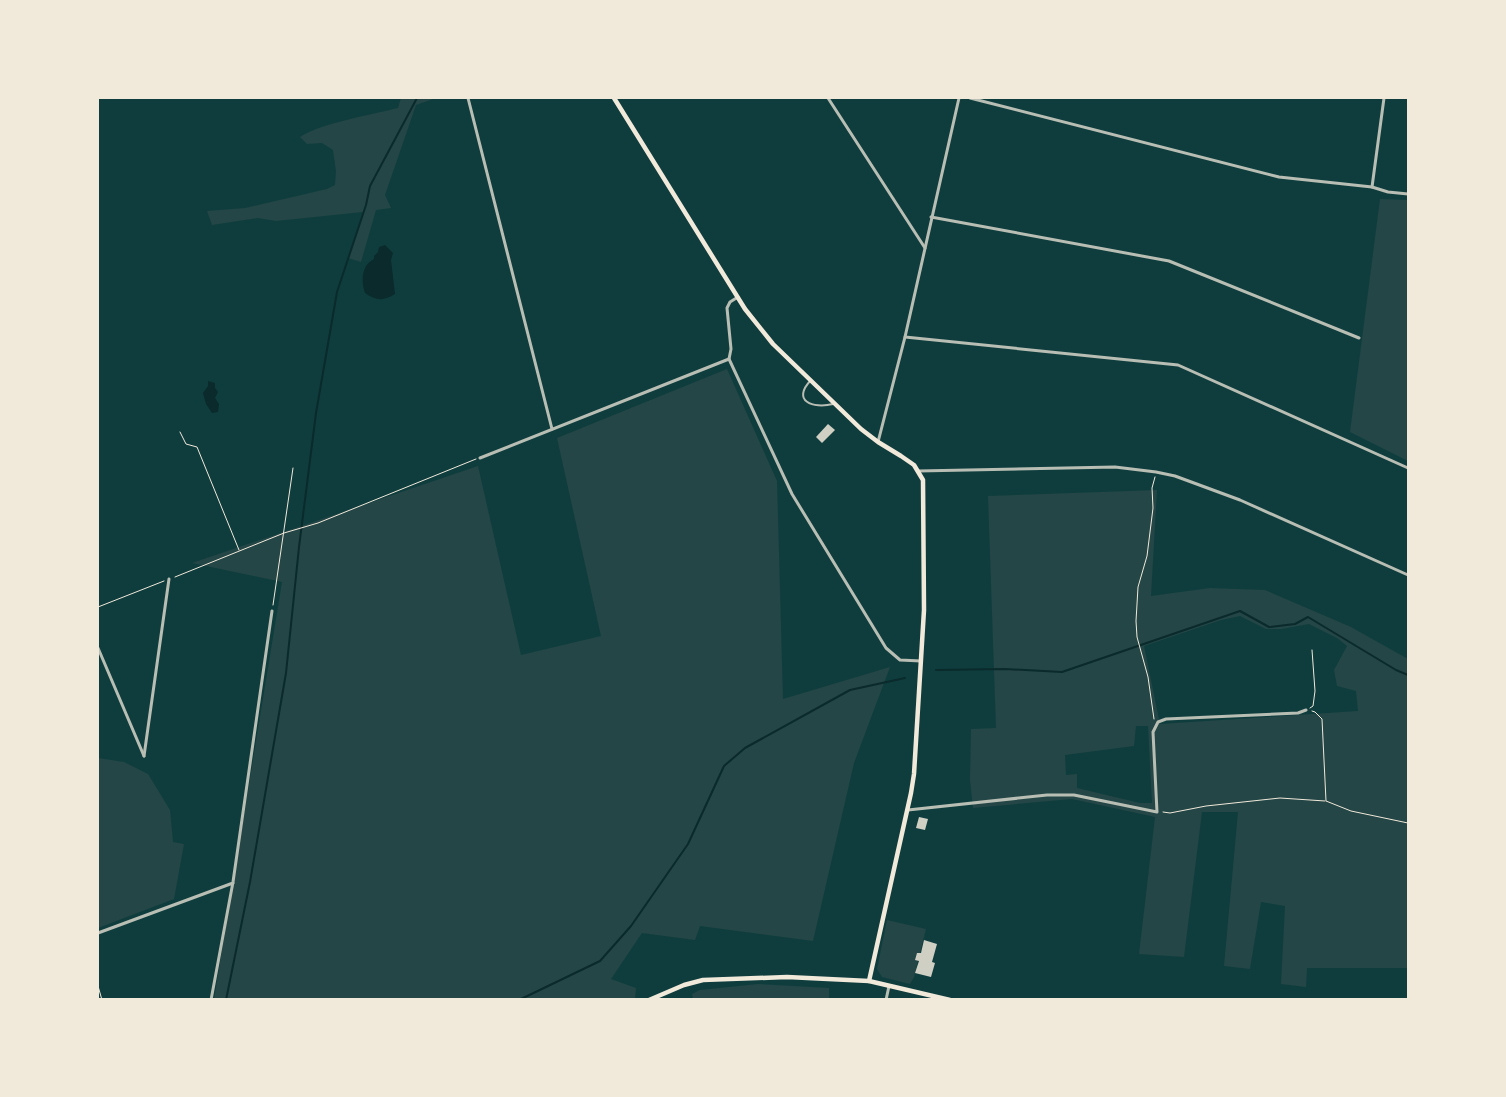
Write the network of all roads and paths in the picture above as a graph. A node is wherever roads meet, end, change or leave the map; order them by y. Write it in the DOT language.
graph roads {
  1 [pos="468,98"];
  2 [pos="614,98"];
  3 [pos="828,98"];
  4 [pos="959,98"];
  5 [pos="970,98"];
  6 [pos="1384,98"];
  7 [pos="1372,187"];
  8 [pos="1408,194"];
  9 [pos="931,217"];
  10 [pos="924,248"];
  11 [pos="738,297"];
  12 [pos="904,337"];
  13 [pos="1358,338"];
  14 [pos="729,359"];
  15 [pos="810,380"];
  16 [pos="834,404"];
  17 [pos="552,429"];
  18 [pos="180,432"];
  19 [pos="878,442"];
  20 [pos="480,458"];
  21 [pos="293,468"];
  22 [pos="1408,468"];
  23 [pos="918,471"];
  24 [pos="1156,472"];
  25 [pos="284,533"];
  26 [pos="239,551"];
  27 [pos="1408,575"];
  28 [pos="169,579"];
  29 [pos="98,607"];
  30 [pos="272,611"];
  31 [pos="98,648"];
  32 [pos="1312,650"];
  33 [pos="922,664"];
  34 [pos="1306,710"];
  35 [pos="1155,724"];
  36 [pos="1326,801"];
  37 [pos="908,810"];
  38 [pos="1157,812"];
  39 [pos="1408,823"];
  40 [pos="233,882"];
  41 [pos="98,933"];
  42 [pos="869,981"];
  43 [pos="889,985"];
  44 [pos="98,986"];
  45 [pos="656,998"];
  46 [pos="102,1000"];
  47 [pos="212,1000"];
  48 [pos="649,1000"];
  49 [pos="886,1000"];
  50 [pos="950,1000"];
  1 -- 17 [label="street"];
  2 -- 11 [label="main road"];
  3 -- 10 [label="street"];
  4 -- 9 [label="street"];
  5 -- 7 [label="street"];
  6 -- 7 [label="street"];
  7 -- 8 [label="street"];
  9 -- 10 [label="street"];
  9 -- 13 [label="street"];
  10 -- 12 [label="street"];
  11 -- 14 [label="street"];
  11 -- 15 [label="main road"];
  12 -- 19 [label="street"];
  12 -- 22 [label="street"];
  14 -- 17 [label="street"];
  14 -- 33 [label="street"];
  15 -- 16 [label="main road"];
  15 -- 16 [label="lane"];
  16 -- 19 [label="main road"];
  17 -- 20 [label="street"];
  18 -- 26 [label="path"];
  19 -- 23 [label="main road"];
  20 -- 25 [label="path"];
  21 -- 25 [label="path"];
  23 -- 24 [label="street"];
  23 -- 33 [label="main road"];
  24 -- 27 [label="street"];
  24 -- 35 [label="path"];
  25 -- 26 [label="path"];
  25 -- 30 [label="path"];
  26 -- 28 [label="path"];
  28 -- 29 [label="path"];
  28 -- 31 [label="street"];
  30 -- 40 [label="street"];
  32 -- 34 [label="path"];
  33 -- 37 [label="main road"];
  34 -- 35 [label="street"];
  34 -- 36 [label="path"];
  35 -- 38 [label="street"];
  36 -- 38 [label="path"];
  36 -- 39 [label="path"];
  37 -- 38 [label="street"];
  37 -- 42 [label="main road"];
  40 -- 41 [label="street"];
  40 -- 47 [label="street"];
  42 -- 43 [label="main road"];
  42 -- 45 [label="main road"];
  43 -- 49 [label="street"];
  43 -- 50 [label="main road"];
  44 -- 46 [label="path"];
  45 -- 48 [label="main road"];
}
